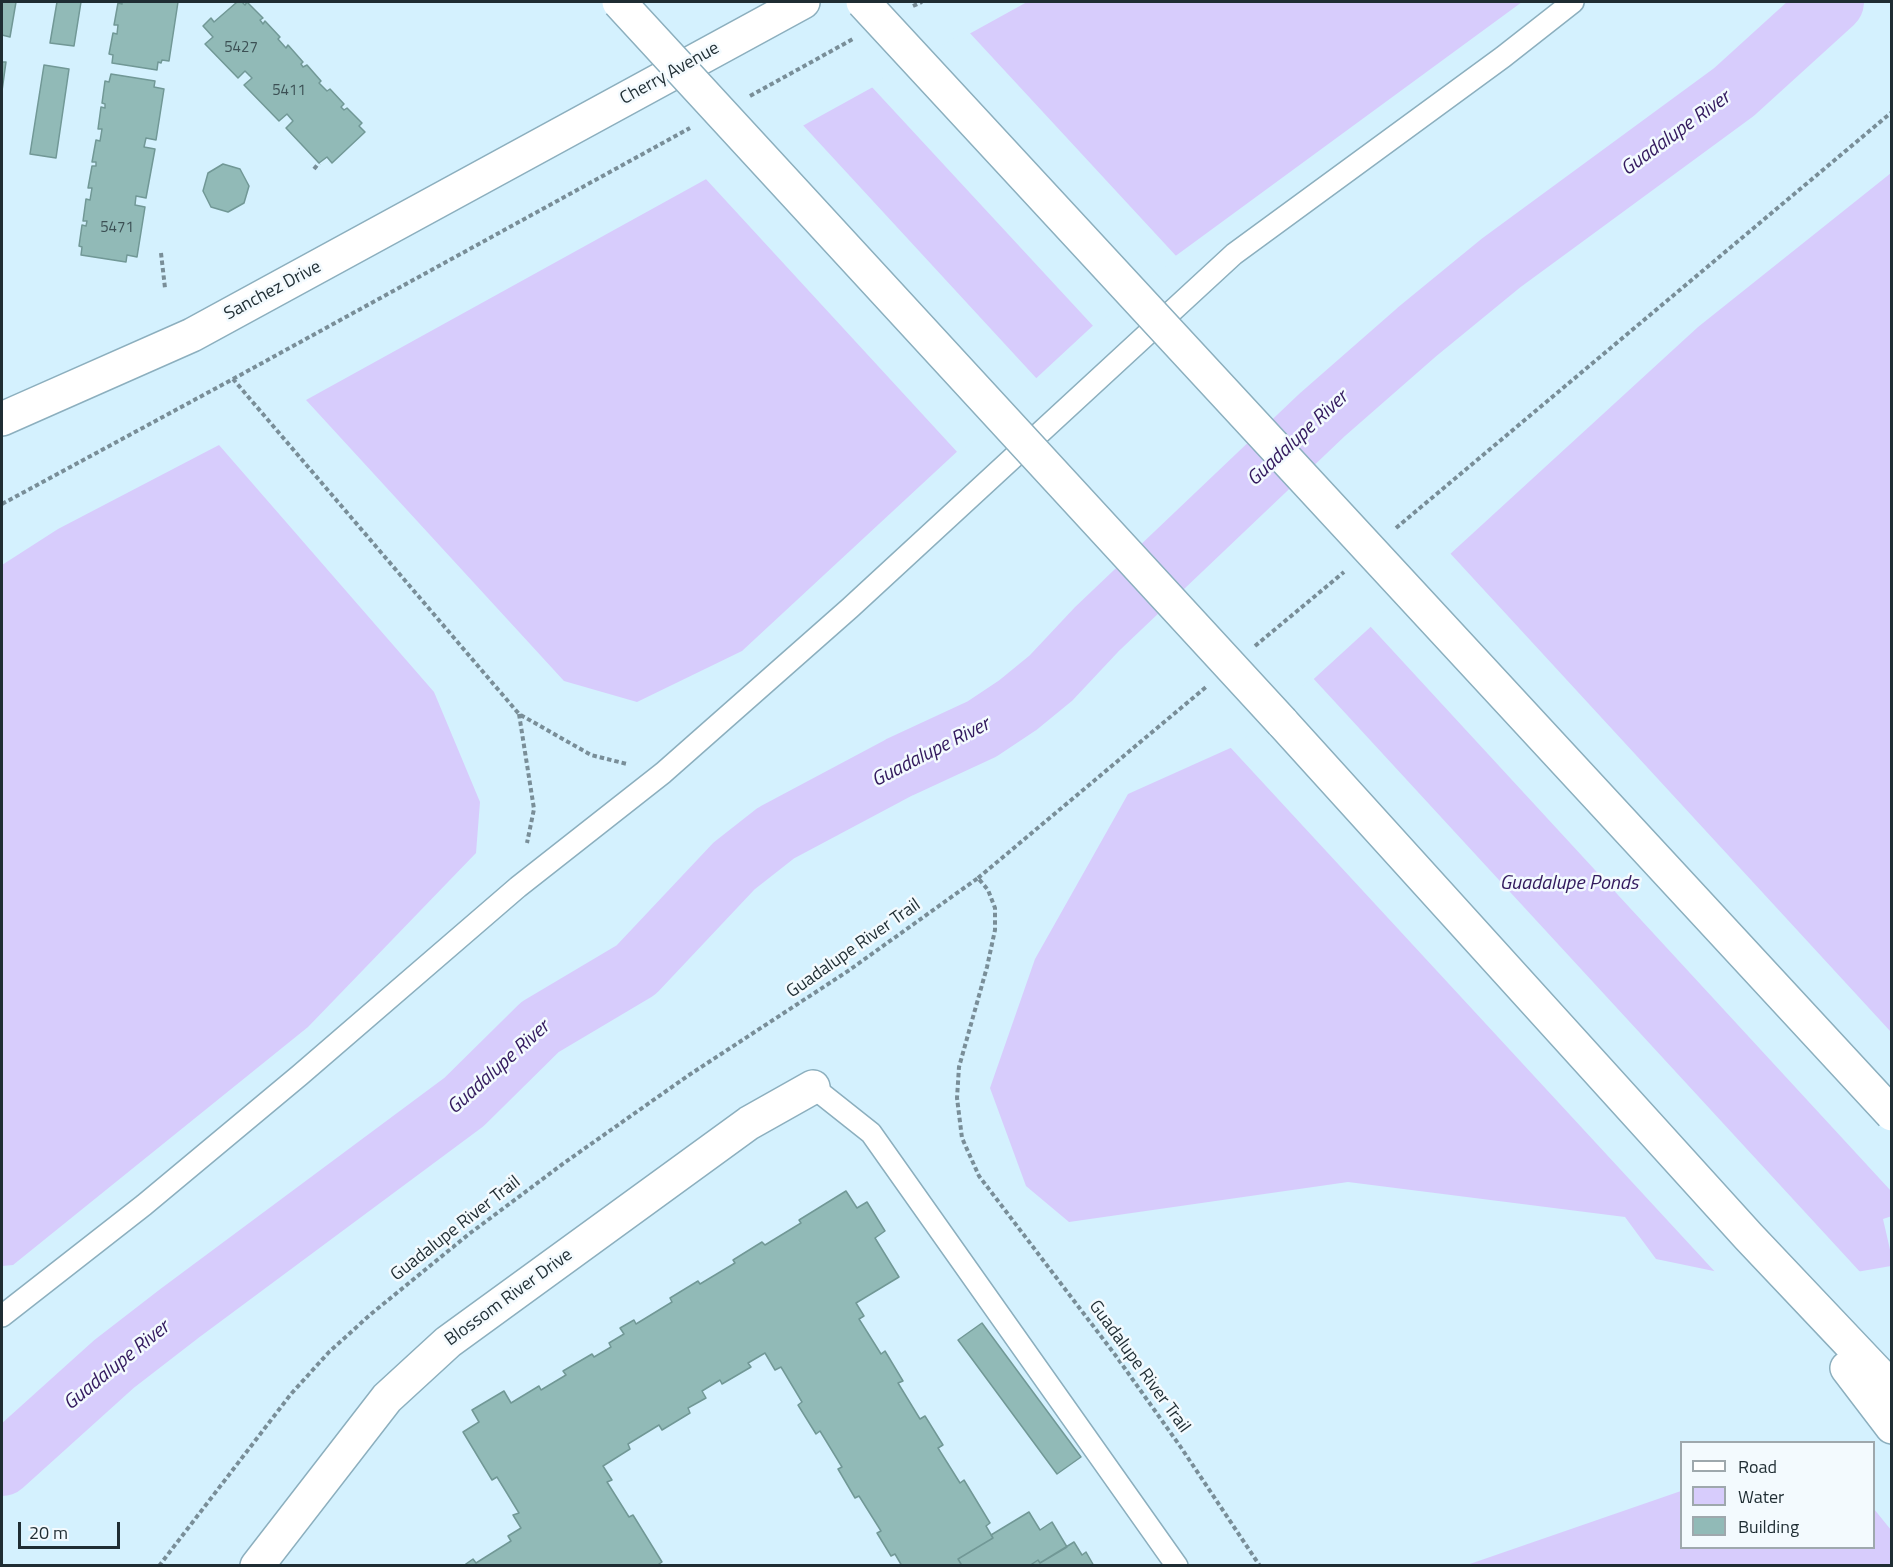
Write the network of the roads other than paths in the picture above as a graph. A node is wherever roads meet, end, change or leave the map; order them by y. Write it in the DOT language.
graph roads {
  1 [pos="619,2"];
  2 [pos="803,2"];
  3 [pos="863,2"];
  4 [pos="1573,2"];
  5 [pos="537,147"];
  6 [pos="2,419"];
  7 [pos="813,1087"];
  8 [pos="1892,1114"];
  9 [pos="1749,1237"];
  10 [pos="2,1316"];
  11 [pos="1892,1388"];
  12 [pos="1892,1427"];
  13 [pos="257,1566"];
  14 [pos="1177,1566"];
  1 -- 9 [label="main road, bridge"];
  2 -- 5 [label="main road, Cherry Avenue"];
  3 -- 8 [label="main road, bridge"];
  4 -- 10 [label="lane"];
  5 -- 6 [label="main road, Sanchez Drive"];
  7 -- 13 [label="main road, Blossom River Drive"];
  7 -- 14 [label="lane"];
  9 -- 11 [label="main road"];
  9 -- 12 [label="main road"];
}
